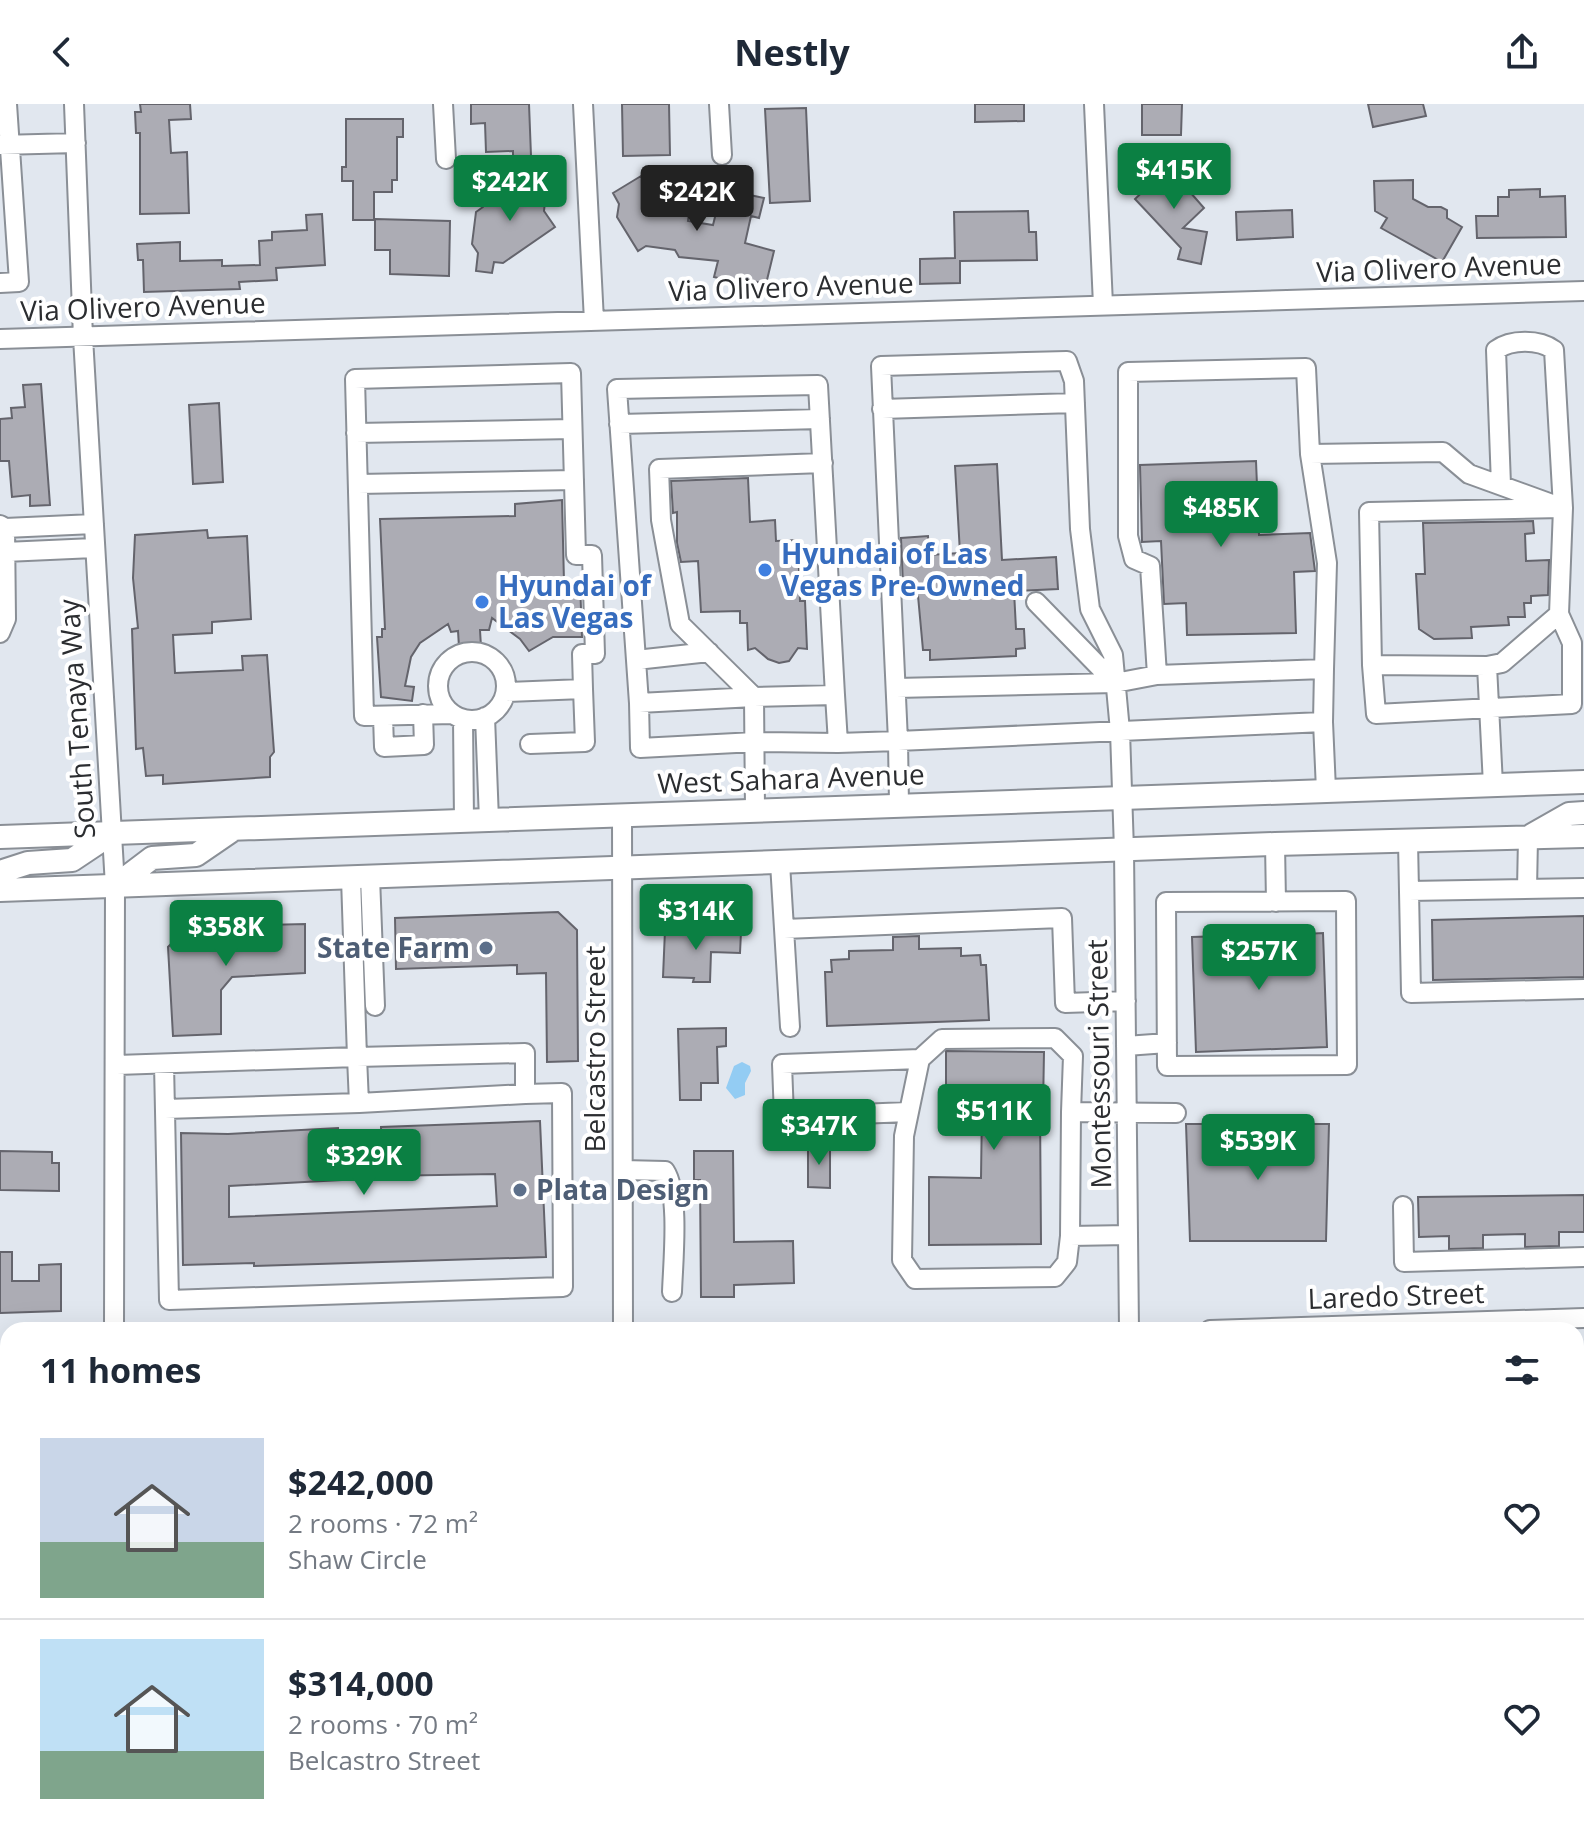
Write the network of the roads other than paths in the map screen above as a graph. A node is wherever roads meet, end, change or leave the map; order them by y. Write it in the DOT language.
graph roads {
  1 [pos="7,104"];
  2 [pos="74,104"];
  3 [pos="443,104"];
  4 [pos="583,104"];
  5 [pos="719,104"];
  6 [pos="1094,104"];
  7 [pos="76,143"];
  8 [pos="5,145"];
  9 [pos="722,155"];
  10 [pos="446,159"];
  11 [pos="6,188"];
  12 [pos="8,233"];
  13 [pos="0,283"];
  14 [pos="1584,291"];
  15 [pos="1103,305"];
  16 [pos="594,321"];
  17 [pos="83,337"];
  18 [pos="0,339"];
  19 [pos="1075,403"];
  20 [pos="882,409"];
  21 [pos="820,419"];
  22 [pos="619,424"];
  23 [pos="572,429"];
  24 [pos="356,433"];
  25 [pos="1310,454"];
  26 [pos="823,463"];
  27 [pos="659,469"];
  28 [pos="623,470"];
  29 [pos="574,480"];
  30 [pos="358,484"];
  31 [pos="1501,485"];
  32 [pos="1563,508"];
  33 [pos="94,524"];
  34 [pos="2,527"];
  35 [pos="94,548"];
  36 [pos="5,552"];
  37 [pos="1036,602"];
  38 [pos="1559,614"];
  39 [pos="0,633"];
  40 [pos="709,652"];
  41 [pos="636,660"];
  42 [pos="1372,665"];
  43 [pos="1487,666"];
  44 [pos="1324,669"];
  45 [pos="1157,675"];
  46 [pos="1115,683"];
  47 [pos="896,688"];
  48 [pos="583,689"];
  49 [pos="506,692"];
  50 [pos="835,695"];
  51 [pos="754,697"];
  52 [pos="639,703"];
  53 [pos="1490,710"];
  54 [pos="423,714"];
  55 [pos="383,716"];
  56 [pos="458,716"];
  57 [pos="485,717"];
  58 [pos="1323,722"];
  59 [pos="1120,731"];
  60 [pos="898,741"];
  61 [pos="755,742"];
  62 [pos="838,743"];
  63 [pos="530,744"];
  64 [pos="1584,782"];
  65 [pos="1493,785"];
  66 [pos="1326,790"];
  67 [pos="1122,797"];
  68 [pos="899,805"];
  69 [pos="755,810"];
  70 [pos="1584,813"];
  71 [pos="622,815"];
  72 [pos="489,820"];
  73 [pos="464,821"];
  74 [pos="235,828"];
  75 [pos="112,833"];
  76 [pos="1584,836"];
  77 [pos="0,837"];
  78 [pos="1528,838"];
  79 [pos="1408,841"];
  80 [pos="1275,844"];
  81 [pos="1124,850"];
  82 [pos="780,863"];
  83 [pos="623,868"];
  84 [pos="0,872"];
  85 [pos="360,878"];
  86 [pos="115,886"];
  87 [pos="1584,888"];
  88 [pos="1527,889"];
  89 [pos="0,890"];
  90 [pos="1409,891"];
  91 [pos="1276,902"];
  92 [pos="784,929"];
  93 [pos="1584,989"];
  94 [pos="1126,1001"];
  95 [pos="375,1006"];
  96 [pos="790,1027"];
  97 [pos="1167,1043"];
  98 [pos="1126,1046"];
  99 [pos="357,1057"];
  100 [pos="920,1059"];
  101 [pos="164,1064"];
  102 [pos="117,1065"];
  103 [pos="525,1094"];
  104 [pos="359,1103"];
  105 [pos="165,1109"];
  106 [pos="908,1112"];
  107 [pos="1071,1112"];
  108 [pos="1176,1113"];
  109 [pos="1127,1114"];
  110 [pos="623,1170"];
  111 [pos="1403,1206"];
  112 [pos="1128,1235"];
  113 [pos="1070,1236"];
  114 [pos="1584,1257"];
  115 [pos="672,1292"];
  116 [pos="1584,1318"];
  117 [pos="114,1322"];
  118 [pos="623,1322"];
  119 [pos="1129,1322"];
  120 [pos="1459,1322"];
  1 -- 8 [label="street"];
  2 -- 7 [label="street, South Tenaya Way"];
  3 -- 10 [label="street"];
  4 -- 16 [label="street"];
  5 -- 9 [label="street"];
  6 -- 15 [label="street"];
  7 -- 8 [label="street"];
  7 -- 17 [label="street, South Tenaya Way"];
  8 -- 11 [label="street"];
  11 -- 12 [label="street"];
  12 -- 13 [label="street"];
  14 -- 15 [label="street, Via Olivero Avenue"];
  15 -- 16 [label="street, Via Olivero Avenue"];
  16 -- 17 [label="street, Via Olivero Avenue"];
  17 -- 18 [label="street, Via Olivero Avenue"];
  17 -- 33 [label="street, South Tenaya Way"];
  19 -- 20 [label="street"];
  19 -- 20 [label="street, Montessouri Street"];
  19 -- 46 [label="street, Montessouri Street"];
  20 -- 47 [label="street"];
  21 -- 22 [label="street"];
  21 -- 22 [label="street"];
  21 -- 26 [label="street"];
  22 -- 28 [label="street"];
  23 -- 24 [label="street"];
  23 -- 24 [label="street"];
  23 -- 29 [label="street"];
  24 -- 30 [label="street"];
  25 -- 31 [label="street"];
  25 -- 44 [label="street"];
  25 -- 45 [label="street"];
  26 -- 27 [label="street"];
  26 -- 50 [label="street"];
  27 -- 28 [label="street"];
  27 -- 40 [label="street"];
  28 -- 41 [label="street"];
  29 -- 30 [label="street"];
  29 -- 48 [label="street"];
  30 -- 55 [label="street"];
  31 -- 32 [label="street"];
  31 -- 32 [label="street"];
  32 -- 38 [label="street"];
  32 -- 42 [label="street"];
  33 -- 34 [label="street"];
  33 -- 35 [label="street, South Tenaya Way"];
  34 -- 36 [label="street"];
  35 -- 36 [label="street"];
  35 -- 75 [label="street, South Tenaya Way"];
  36 -- 39 [label="street"];
  37 -- 46 [label="street"];
  38 -- 43 [label="street"];
  38 -- 53 [label="street"];
  40 -- 41 [label="street"];
  40 -- 51 [label="street"];
  41 -- 52 [label="street"];
  42 -- 43 [label="street"];
  42 -- 53 [label="street"];
  43 -- 53 [label="street"];
  44 -- 45 [label="street"];
  44 -- 58 [label="street"];
  45 -- 46 [label="street"];
  46 -- 47 [label="street"];
  46 -- 59 [label="street, Montessouri Street"];
  47 -- 60 [label="street"];
  48 -- 49 [label="street"];
  48 -- 63 [label="street"];
  49 -- 56 [label="street"];
  49 -- 57 [label="street"];
  50 -- 51 [label="street"];
  50 -- 62 [label="street"];
  51 -- 52 [label="street"];
  51 -- 61 [label="street"];
  52 -- 61 [label="street"];
  53 -- 65 [label="street"];
  54 -- 55 [label="street"];
  54 -- 55 [label="street"];
  54 -- 56 [label="street"];
  56 -- 57 [label="street"];
  56 -- 73 [label="street"];
  57 -- 72 [label="street"];
  58 -- 59 [label="street"];
  58 -- 66 [label="street"];
  59 -- 60 [label="street"];
  59 -- 67 [label="street, Montessouri Street"];
  60 -- 62 [label="street"];
  60 -- 68 [label="street"];
  61 -- 62 [label="street"];
  61 -- 69 [label="street"];
  64 -- 65 [label="main road, West Sahara Avenue"];
  65 -- 66 [label="main road, West Sahara Avenue"];
  66 -- 67 [label="main road, West Sahara Avenue"];
  67 -- 68 [label="main road, West Sahara Avenue"];
  67 -- 81 [label="street, Montessouri Street"];
  68 -- 69 [label="main road, West Sahara Avenue"];
  69 -- 71 [label="main road, West Sahara Avenue"];
  70 -- 78 [label="main road"];
  71 -- 72 [label="main road, West Sahara Avenue"];
  71 -- 83 [label="street, Belcastro Street"];
  72 -- 73 [label="main road, West Sahara Avenue"];
  73 -- 74 [label="main road, West Sahara Avenue"];
  74 -- 75 [label="main road, West Sahara Avenue"];
  74 -- 86 [label="main road"];
  75 -- 77 [label="main road, West Sahara Avenue"];
  75 -- 84 [label="main road"];
  75 -- 86 [label="street, South Tenaya Way"];
  76 -- 78 [label="main road"];
  78 -- 79 [label="main road"];
  78 -- 88 [label="street"];
  79 -- 80 [label="main road"];
  79 -- 90 [label="street"];
  80 -- 81 [label="main road"];
  80 -- 91 [label="street"];
  81 -- 82 [label="main road"];
  81 -- 94 [label="street, Montessouri Street"];
  82 -- 83 [label="main road"];
  82 -- 92 [label="street"];
  83 -- 85 [label="main road"];
  83 -- 110 [label="street, Belcastro Street"];
  85 -- 86 [label="main road"];
  85 -- 95 [label="street"];
  85 -- 99 [label="street"];
  86 -- 89 [label="main road"];
  86 -- 102 [label="street, South Tenaya Way"];
  87 -- 88 [label="street"];
  88 -- 90 [label="street"];
  90 -- 93 [label="street"];
  91 -- 97 [label="street"];
  91 -- 97 [label="street"];
  92 -- 94 [label="street"];
  92 -- 96 [label="street"];
  94 -- 98 [label="street, Montessouri Street"];
  97 -- 98 [label="street"];
  98 -- 109 [label="street, Montessouri Street"];
  99 -- 101 [label="street"];
  99 -- 103 [label="street"];
  99 -- 104 [label="street"];
  100 -- 106 [label="street"];
  100 -- 106 [label="street"];
  100 -- 107 [label="street"];
  101 -- 102 [label="street"];
  101 -- 105 [label="street"];
  102 -- 117 [label="street, South Tenaya Way"];
  103 -- 104 [label="street"];
  103 -- 105 [label="street"];
  104 -- 105 [label="street"];
  106 -- 113 [label="street"];
  107 -- 109 [label="street"];
  107 -- 113 [label="street"];
  108 -- 109 [label="street"];
  109 -- 112 [label="street, Montessouri Street"];
  110 -- 115 [label="street"];
  110 -- 118 [label="street, Belcastro Street"];
  111 -- 114 [label="street"];
  112 -- 113 [label="street"];
  112 -- 119 [label="street, Montessouri Street"];
  116 -- 120 [label="street, Laredo Street"];
}
